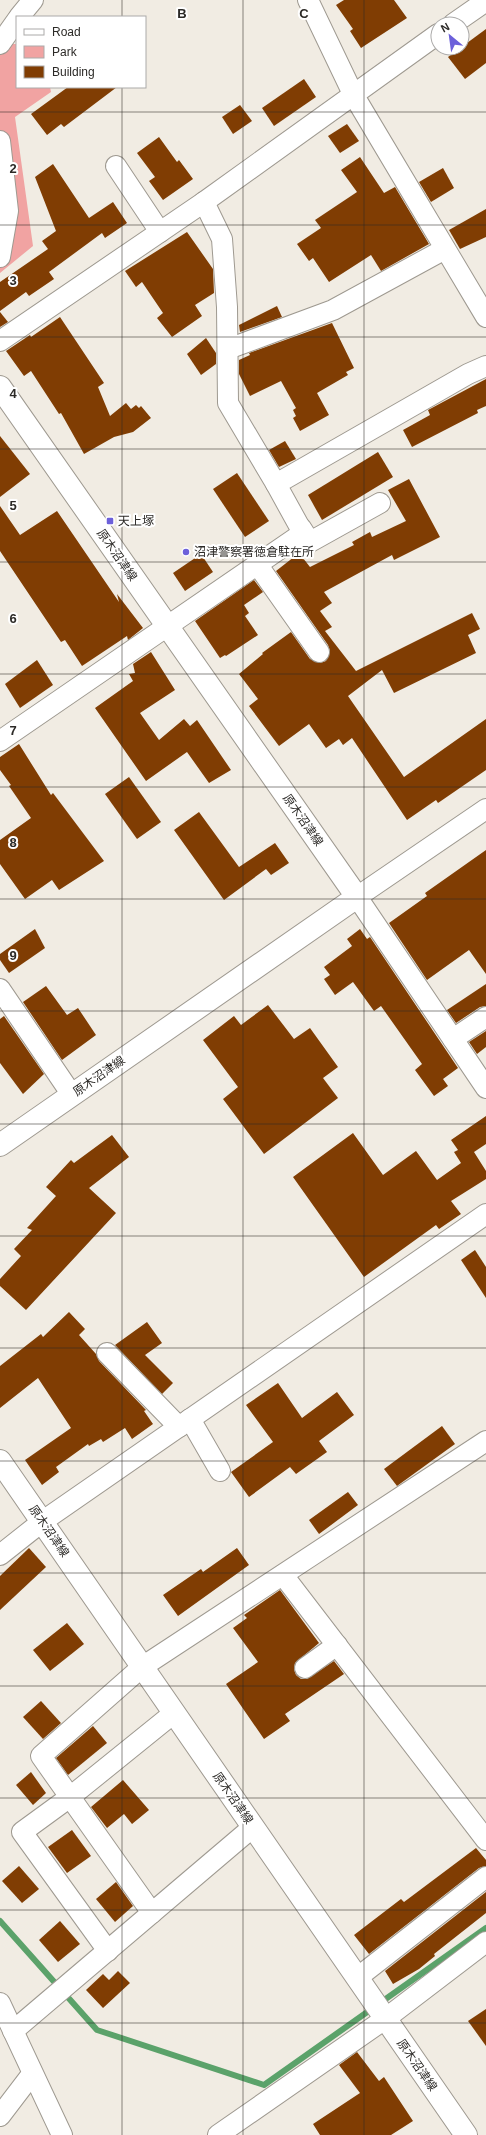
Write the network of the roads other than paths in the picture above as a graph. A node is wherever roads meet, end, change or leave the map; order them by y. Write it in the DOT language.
graph roads {
  1 [pos="33,0"];
  2 [pos="308,0"];
  3 [pos="486,1"];
  4 [pos="20,16"];
  5 [pos="464,16"];
  6 [pos="16,21"];
  7 [pos="430,40"];
  8 [pos="0,44"];
  9 [pos="353,94"];
  10 [pos="0,141"];
  11 [pos="116,166"];
  12 [pos="204,202"];
  13 [pos="160,232"];
  14 [pos="445,249"];
  15 [pos="0,257"];
  16 [pos="486,317"];
  17 [pos="0,341"];
  18 [pos="228,350"];
  19 [pos="486,366"];
  20 [pos="0,387"];
  21 [pos="276,484"];
  22 [pos="380,503"];
  23 [pos="301,528"];
  24 [pos="257,564"];
  25 [pos="166,626"];
  26 [pos="319,652"];
  27 [pos="0,741"];
  28 [pos="486,809"];
  29 [pos="357,897"];
  30 [pos="0,989"];
  31 [pos="486,1017"];
  32 [pos="453,1039"];
  33 [pos="486,1088"];
  34 [pos="72,1095"];
  35 [pos="0,1145"];
  36 [pos="486,1214"];
  37 [pos="107,1353"];
  38 [pos="184,1423"];
  39 [pos="483,1450"];
  40 [pos="0,1460"];
  41 [pos="220,1471"];
  42 [pos="43,1521"];
  43 [pos="0,1555"];
  44 [pos="283,1575"];
  45 [pos="337,1645"];
  46 [pos="142,1667"];
  47 [pos="305,1668"];
  48 [pos="174,1713"];
  49 [pos="70,1797"];
  50 [pos="253,1827"];
  51 [pos="486,1840"];
  52 [pos="486,1877"];
  53 [pos="152,1913"];
  54 [pos="486,1942"];
  55 [pos="108,1950"];
  56 [pos="362,1986"];
  57 [pos="0,2003"];
  58 [pos="384,2017"];
  59 [pos="8,2027"];
  60 [pos="32,2074"];
  61 [pos="0,2116"];
  62 [pos="62,2135"];
  63 [pos="218,2135"];
  64 [pos="466,2135"];
  1 -- 4 [label="street"];
  2 -- 9 [label="street"];
  3 -- 5 [label="street"];
  6 -- 8 [label="street"];
  7 -- 9 [label="street"];
  9 -- 12 [label="street"];
  9 -- 14 [label="street"];
  10 -- 15 [label="street"];
  11 -- 13 [label="street"];
  12 -- 13 [label="street"];
  12 -- 18 [label="street"];
  13 -- 17 [label="street"];
  14 -- 16 [label="street"];
  14 -- 18 [label="street"];
  18 -- 21 [label="street"];
  19 -- 21 [label="street"];
  20 -- 25 [label="main road, 原木沼津線"];
  21 -- 23 [label="street"];
  22 -- 23 [label="street"];
  23 -- 24 [label="street"];
  24 -- 25 [label="street"];
  24 -- 26 [label="street"];
  25 -- 27 [label="street"];
  25 -- 29 [label="main road, 原木沼津線"];
  28 -- 29 [label="street"];
  29 -- 32 [label="street"];
  29 -- 34 [label="main road, 原木沼津線"];
  30 -- 34 [label="street"];
  31 -- 32 [label="street"];
  32 -- 33 [label="street"];
  34 -- 35 [label="main road, 原木沼津線"];
  36 -- 38 [label="street"];
  37 -- 38 [label="street"];
  38 -- 41 [label="street"];
  38 -- 42 [label="street"];
  39 -- 44 [label="street"];
  40 -- 42 [label="main road, 原木沼津線"];
  42 -- 43 [label="street"];
  42 -- 46 [label="main road, 原木沼津線"];
  44 -- 45 [label="street"];
  44 -- 46 [label="street"];
  45 -- 47 [label="street"];
  45 -- 51 [label="street"];
  46 -- 48 [label="main road, 原木沼津線"];
  46 -- 49 [label="street"];
  48 -- 49 [label="street"];
  48 -- 50 [label="main road, 原木沼津線"];
  49 -- 53 [label="street"];
  49 -- 55 [label="street"];
  50 -- 53 [label="street"];
  50 -- 56 [label="main road, 原木沼津線"];
  52 -- 56 [label="street"];
  53 -- 55 [label="street"];
  54 -- 58 [label="street"];
  55 -- 59 [label="street"];
  56 -- 58 [label="main road, 原木沼津線"];
  57 -- 59 [label="street"];
  58 -- 63 [label="street"];
  58 -- 64 [label="main road, 原木沼津線"];
  59 -- 60 [label="street"];
  60 -- 61 [label="street"];
  60 -- 62 [label="street"];
}
